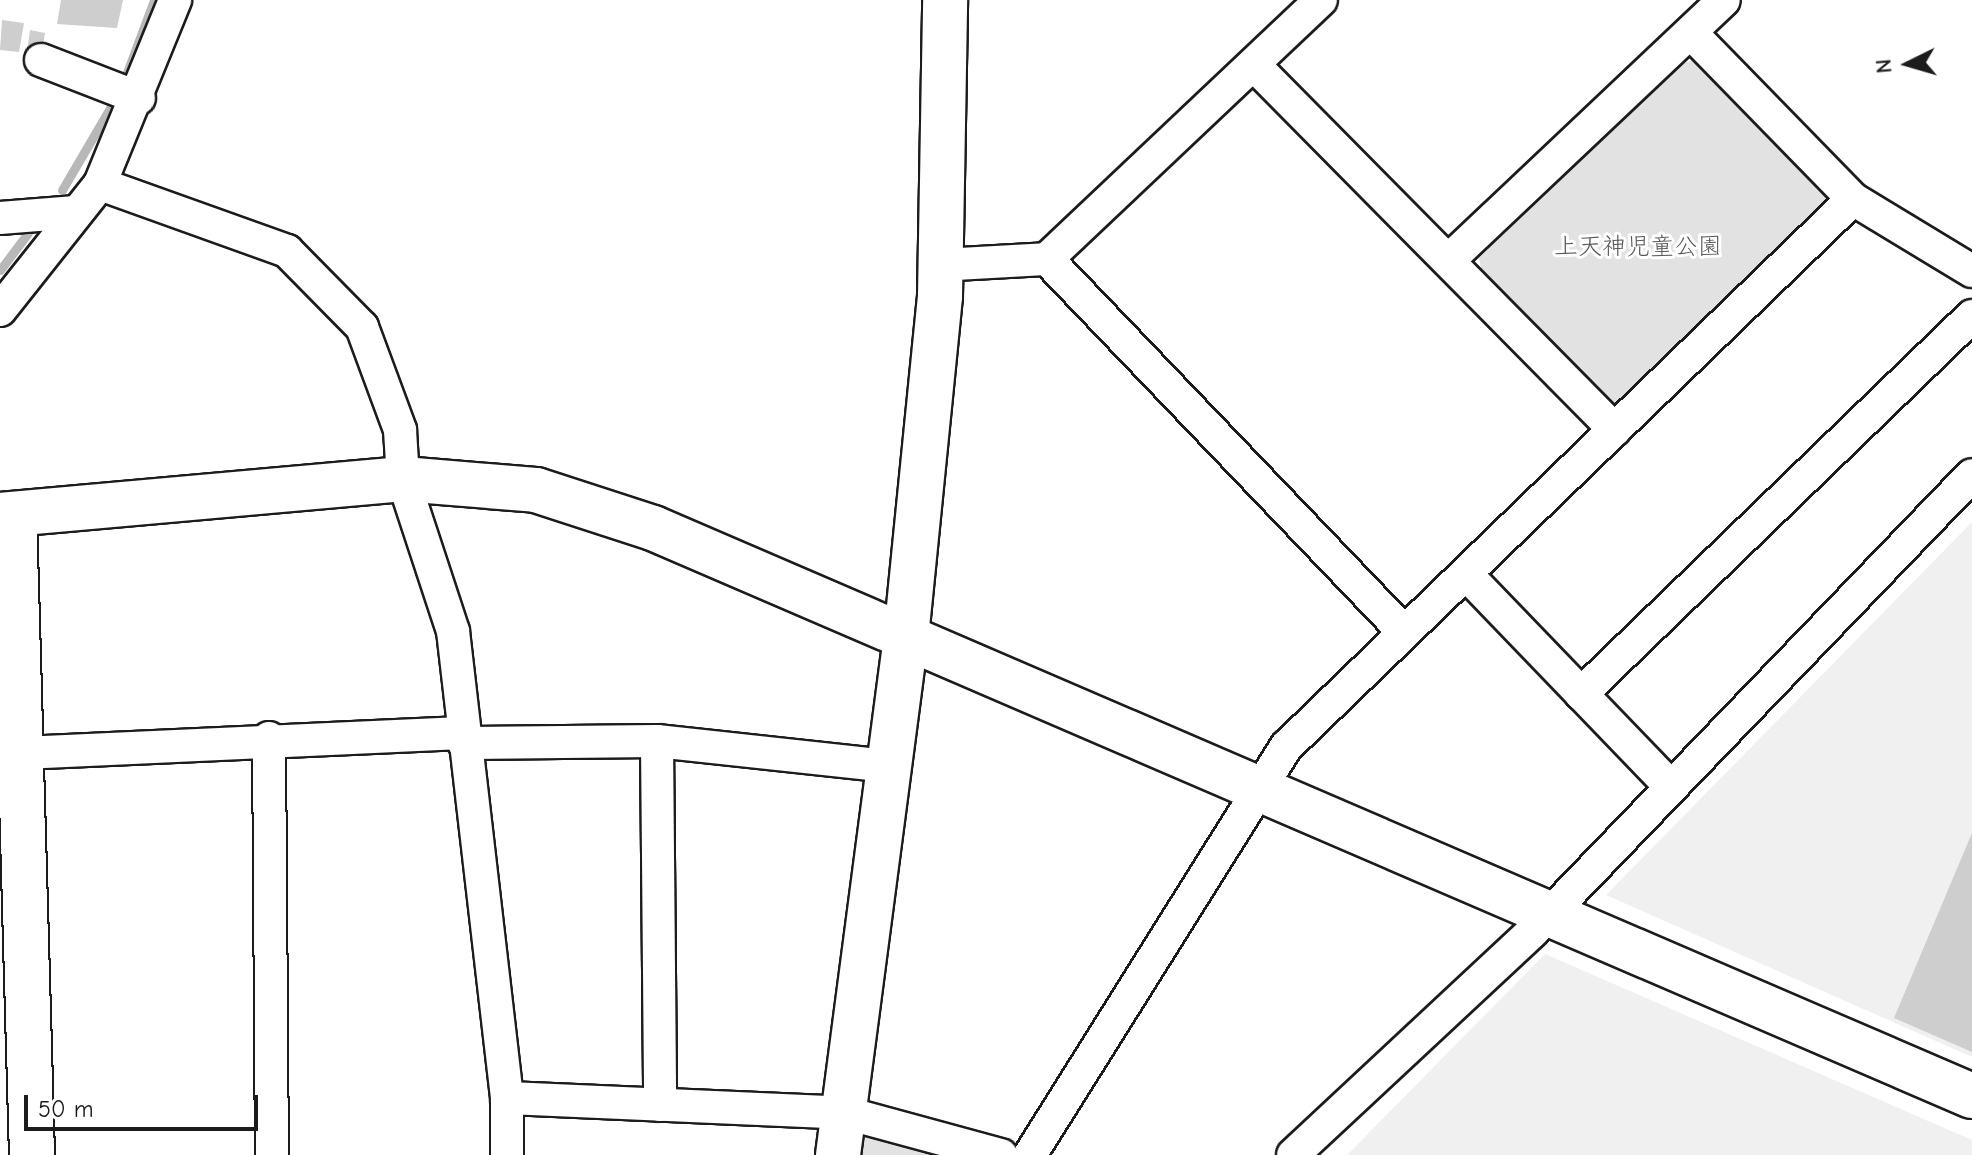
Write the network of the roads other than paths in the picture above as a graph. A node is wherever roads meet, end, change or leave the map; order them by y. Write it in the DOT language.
graph roads {
  1 [pos="175,0"];
  2 [pos="945,0"];
  3 [pos="1321,0"];
  4 [pos="1724,0"];
  5 [pos="1691,33"];
  6 [pos="41,60"];
  7 [pos="1254,65"];
  8 [pos="139,98"];
  9 [pos="100,184"];
  10 [pos="1853,199"];
  11 [pos="76,212"];
  12 [pos="0,218"];
  13 [pos="1047,259"];
  14 [pos="1449,260"];
  15 [pos="940,265"];
  16 [pos="1972,271"];
  17 [pos="0,310"];
  18 [pos="1972,316"];
  19 [pos="1615,430"];
  20 [pos="1972,475"];
  21 [pos="403,479"];
  22 [pos="7,515"];
  23 [pos="1468,576"];
  24 [pos="1403,631"];
  25 [pos="906,637"];
  26 [pos="1581,694"];
  27 [pos="269,738"];
  28 [pos="463,738"];
  29 [pos="657,741"];
  30 [pos="13,751"];
  31 [pos="887,766"];
  32 [pos="1670,786"];
  33 [pos="1256,788"];
  34 [pos="1551,912"];
  35 [pos="1972,1096"];
  36 [pos="507,1098"];
  37 [pos="660,1105"];
  38 [pos="842,1134"];
  39 [pos="32,1155"];
  40 [pos="272,1155"];
  41 [pos="507,1155"];
  42 [pos="1001,1155"];
  43 [pos="1030,1155"];
  44 [pos="1293,1155"];
  1 -- 8 [label="street"];
  2 -- 15 [label="street"];
  3 -- 7 [label="street"];
  4 -- 5 [label="street"];
  5 -- 10 [label="street"];
  5 -- 14 [label="street"];
  6 -- 8 [label="street"];
  7 -- 13 [label="street"];
  7 -- 14 [label="street"];
  8 -- 9 [label="street"];
  9 -- 11 [label="street"];
  9 -- 21 [label="street"];
  10 -- 16 [label="street"];
  10 -- 19 [label="street"];
  11 -- 12 [label="street"];
  11 -- 17 [label="street"];
  13 -- 15 [label="street"];
  13 -- 24 [label="street"];
  14 -- 19 [label="street"];
  15 -- 25 [label="street"];
  18 -- 26 [label="street"];
  19 -- 23 [label="street"];
  20 -- 32 [label="street"];
  21 -- 22 [label="street"];
  21 -- 25 [label="street"];
  21 -- 28 [label="street"];
  22 -- 30 [label="street"];
  23 -- 24 [label="street"];
  23 -- 26 [label="street"];
  24 -- 33 [label="street"];
  25 -- 31 [label="street"];
  25 -- 33 [label="street"];
  26 -- 32 [label="street"];
  27 -- 28 [label="street"];
  27 -- 30 [label="street"];
  27 -- 40 [label="street"];
  28 -- 29 [label="street"];
  28 -- 36 [label="street"];
  29 -- 31 [label="street"];
  29 -- 37 [label="street"];
  30 -- 39 [label="street"];
  31 -- 38 [label="street"];
  32 -- 34 [label="street"];
  33 -- 34 [label="street"];
  33 -- 43 [label="street"];
  34 -- 35 [label="street"];
  34 -- 44 [label="street"];
  36 -- 37 [label="street"];
  36 -- 41 [label="street"];
  37 -- 38 [label="street"];
  38 -- 42 [label="street"];
}
